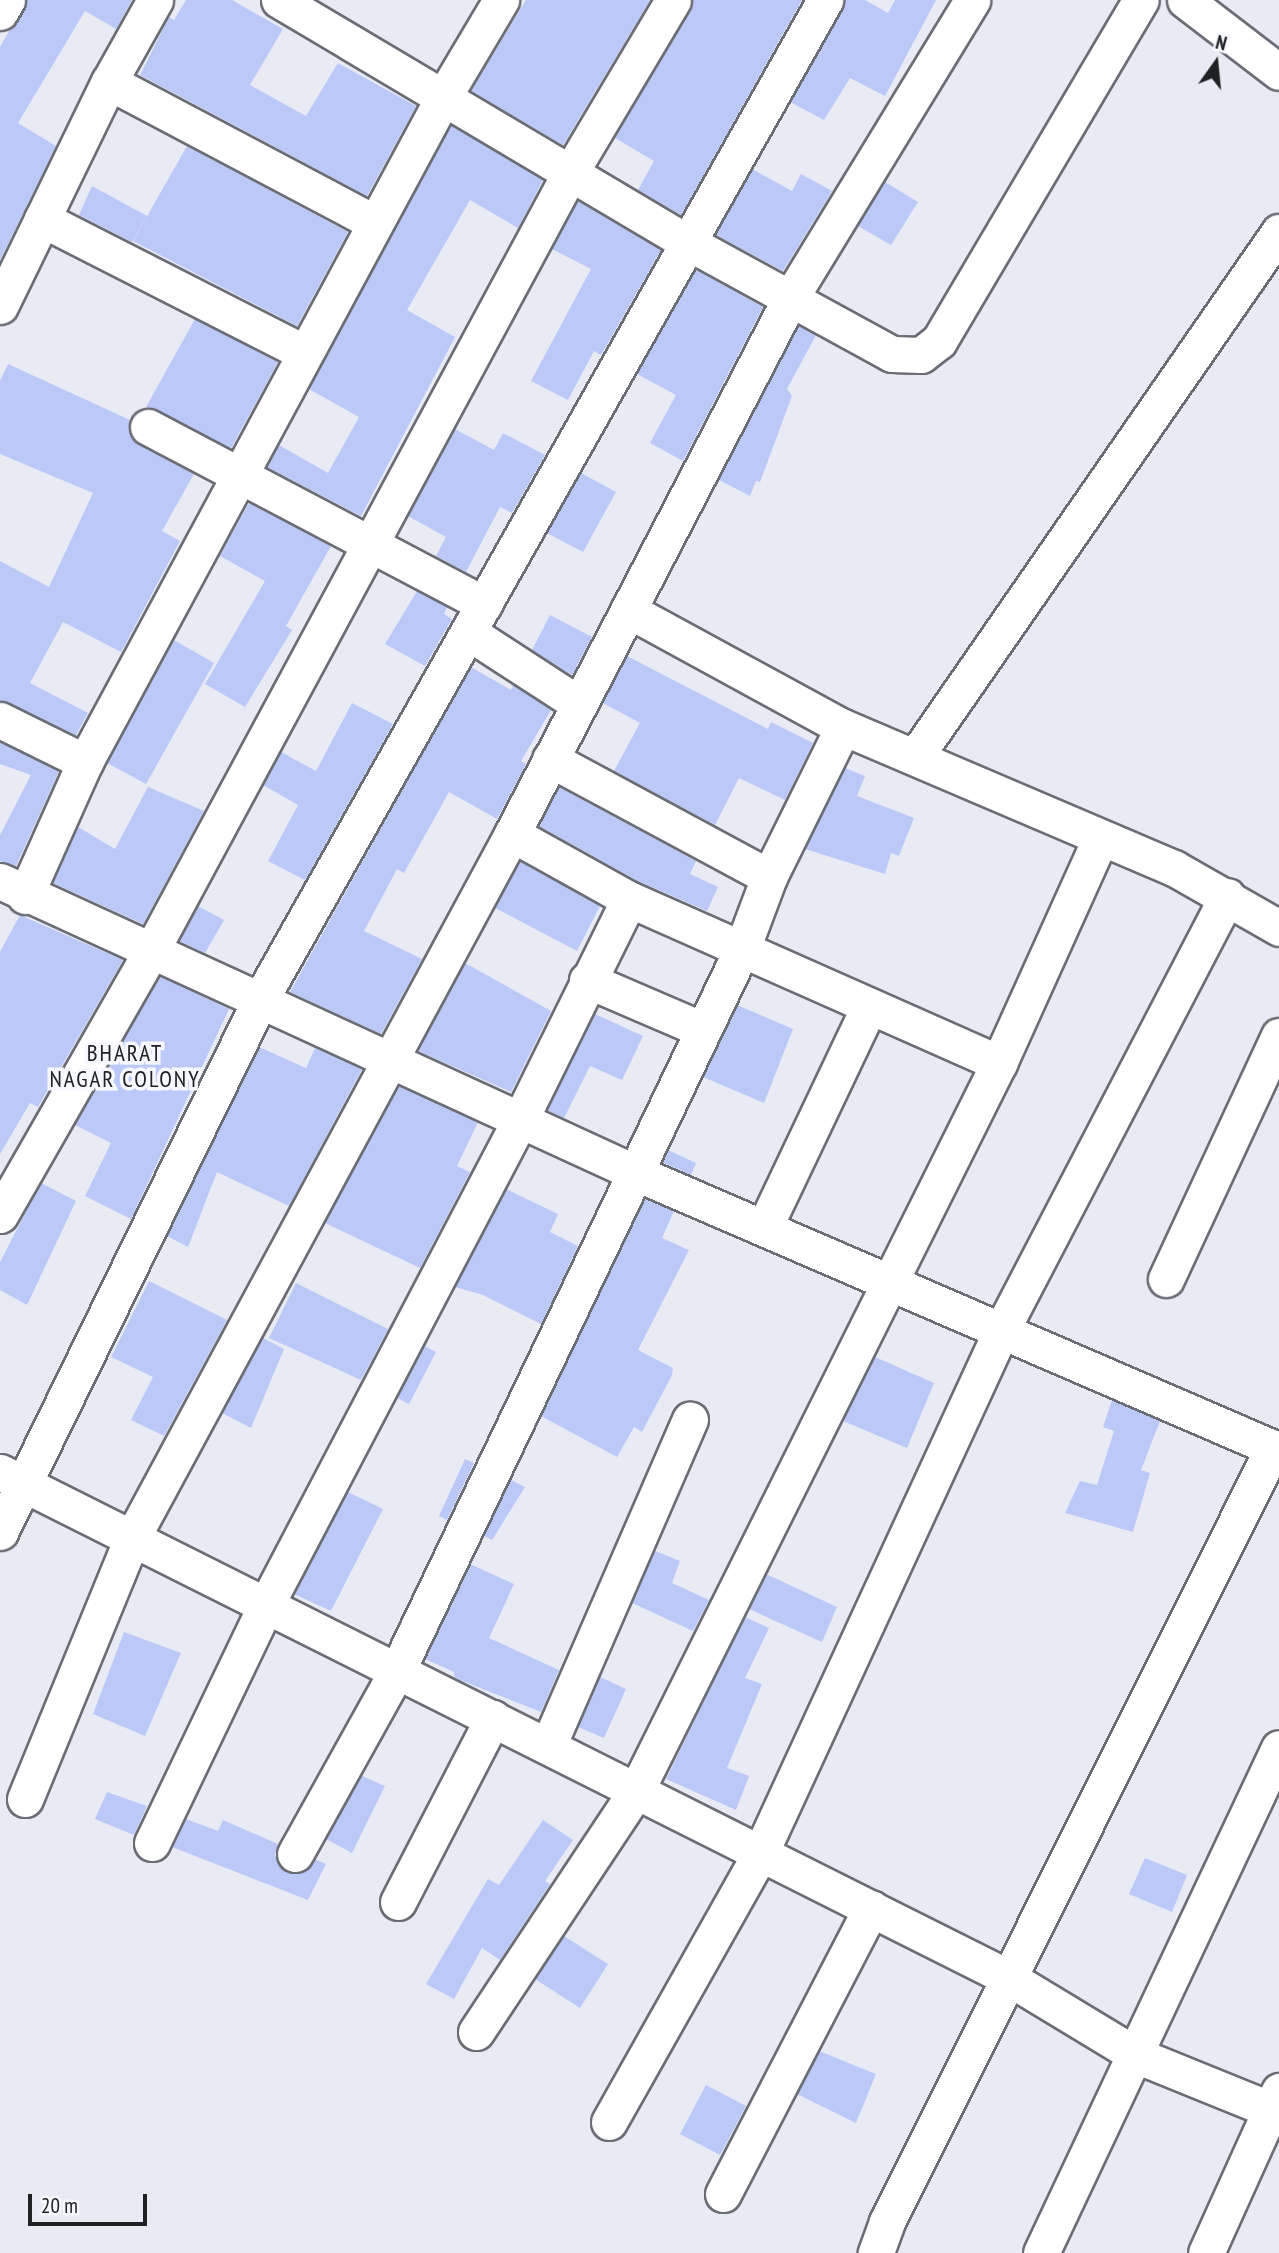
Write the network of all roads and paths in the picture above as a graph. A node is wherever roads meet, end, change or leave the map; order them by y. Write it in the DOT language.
graph roads {
  1 [pos="7,0"];
  2 [pos="155,0"];
  3 [pos="501,0"];
  4 [pos="673,0"];
  5 [pos="825,0"];
  6 [pos="972,0"];
  7 [pos="1141,0"];
  8 [pos="1185,0"];
  9 [pos="301,6"];
  10 [pos="0,12"];
  11 [pos="1279,72"];
  12 [pos="109,82"];
  13 [pos="444,96"];
  14 [pos="570,173"];
  15 [pos="42,219"];
  16 [pos="375,223"];
  17 [pos="1279,232"];
  18 [pos="689,243"];
  19 [pos="791,297"];
  20 [pos="0,306"];
  21 [pos="305,353"];
  22 [pos="148,427"];
  23 [pos="239,476"];
  24 [pos="368,543"];
  25 [pos="628,610"];
  26 [pos="476,618"];
  27 [pos="579,704"];
  28 [pos="0,720"];
  29 [pos="843,727"];
  30 [pos="915,757"];
  31 [pos="550,759"];
  32 [pos="85,762"];
  33 [pos="513,834"];
  34 [pos="1100,839"];
  35 [pos="769,877"];
  36 [pos="12,888"];
  37 [pos="1227,896"];
  38 [pos="629,899"];
  39 [pos="1279,928"];
  40 [pos="742,949"];
  41 [pos="150,953"];
  42 [pos="587,980"];
  43 [pos="260,1000"];
  44 [pos="869,1007"];
  45 [pos="701,1029"];
  46 [pos="1279,1037"];
  47 [pos="392,1058"];
  48 [pos="999,1063"];
  49 [pos="520,1120"];
  50 [pos="636,1173"];
  51 [pos="0,1215"];
  52 [pos="764,1228"];
  53 [pos="1166,1279"];
  54 [pos="890,1284"];
  55 [pos="1002,1329"];
  56 [pos="690,1420"];
  57 [pos="1276,1442"];
  58 [pos="11,1477"];
  59 [pos="0,1532"];
  60 [pos="132,1538"];
  61 [pos="267,1603"];
  62 [pos="398,1669"];
  63 [pos="493,1718"];
  64 [pos="548,1746"];
  65 [pos="1279,1748"];
  66 [pos="636,1791"];
  67 [pos="25,1799"];
  68 [pos="152,1843"];
  69 [pos="295,1854"];
  70 [pos="760,1854"];
  71 [pos="398,1902"];
  72 [pos="871,1909"];
  73 [pos="1009,1978"];
  74 [pos="476,2032"];
  75 [pos="1136,2055"];
  76 [pos="1276,2104"];
  77 [pos="609,2122"];
  78 [pos="723,2194"];
  79 [pos="881,2237"];
  80 [pos="1041,2253"];
  81 [pos="1206,2253"];
  1 -- 10 [label="street"];
  2 -- 12 [label="street"];
  3 -- 13 [label="street"];
  4 -- 14 [label="street"];
  5 -- 18 [label="street"];
  6 -- 19 [label="street"];
  7 -- 19 [label="street"];
  8 -- 11 [label="street"];
  9 -- 13 [label="street"];
  12 -- 15 [label="street"];
  12 -- 16 [label="street"];
  13 -- 14 [label="street"];
  13 -- 16 [label="street"];
  14 -- 18 [label="street"];
  14 -- 24 [label="street"];
  15 -- 20 [label="street"];
  15 -- 21 [label="street"];
  16 -- 21 [label="street"];
  17 -- 30 [label="street"];
  18 -- 19 [label="street"];
  18 -- 26 [label="street"];
  19 -- 25 [label="street"];
  21 -- 23 [label="street"];
  22 -- 23 [label="street"];
  23 -- 24 [label="street"];
  23 -- 32 [label="street"];
  24 -- 26 [label="street"];
  24 -- 41 [label="street"];
  25 -- 27 [label="street"];
  25 -- 29 [label="street"];
  26 -- 27 [label="street"];
  26 -- 43 [label="street"];
  27 -- 31 [label="street"];
  28 -- 32 [label="street"];
  29 -- 30 [label="street"];
  29 -- 35 [label="street"];
  30 -- 34 [label="street"];
  31 -- 33 [label="street"];
  31 -- 35 [label="street"];
  32 -- 36 [label="street"];
  33 -- 38 [label="street"];
  33 -- 47 [label="street"];
  34 -- 37 [label="street"];
  34 -- 48 [label="street"];
  35 -- 40 [label="street"];
  36 -- 41 [label="street"];
  37 -- 39 [label="street"];
  37 -- 55 [label="street"];
  38 -- 40 [label="street"];
  38 -- 42 [label="street"];
  40 -- 44 [label="street"];
  40 -- 45 [label="street"];
  41 -- 43 [label="street"];
  41 -- 51 [label="street"];
  42 -- 45 [label="street"];
  42 -- 49 [label="street"];
  43 -- 47 [label="street"];
  43 -- 58 [label="street"];
  44 -- 48 [label="street"];
  44 -- 52 [label="street"];
  45 -- 50 [label="street"];
  46 -- 53 [label="street"];
  47 -- 49 [label="street"];
  47 -- 60 [label="street"];
  48 -- 54 [label="street"];
  49 -- 50 [label="street"];
  49 -- 61 [label="street"];
  50 -- 52 [label="street"];
  50 -- 62 [label="street"];
  52 -- 54 [label="street"];
  54 -- 55 [label="street"];
  54 -- 66 [label="street"];
  55 -- 57 [label="street"];
  55 -- 70 [label="street"];
  56 -- 64 [label="street"];
  57 -- 73 [label="street"];
  58 -- 59 [label="street"];
  58 -- 60 [label="street"];
  60 -- 61 [label="street"];
  60 -- 67 [label="street"];
  61 -- 62 [label="street"];
  61 -- 68 [label="street"];
  62 -- 63 [label="street"];
  62 -- 69 [label="street"];
  63 -- 64 [label="street"];
  63 -- 71 [label="street"];
  64 -- 66 [label="street"];
  65 -- 75 [label="street"];
  66 -- 70 [label="street"];
  66 -- 74 [label="street"];
  70 -- 72 [label="street"];
  70 -- 77 [label="street"];
  72 -- 73 [label="street"];
  72 -- 78 [label="street"];
  73 -- 75 [label="street"];
  73 -- 79 [label="street"];
  75 -- 76 [label="street"];
  75 -- 80 [label="street"];
  76 -- 81 [label="street"];
}
